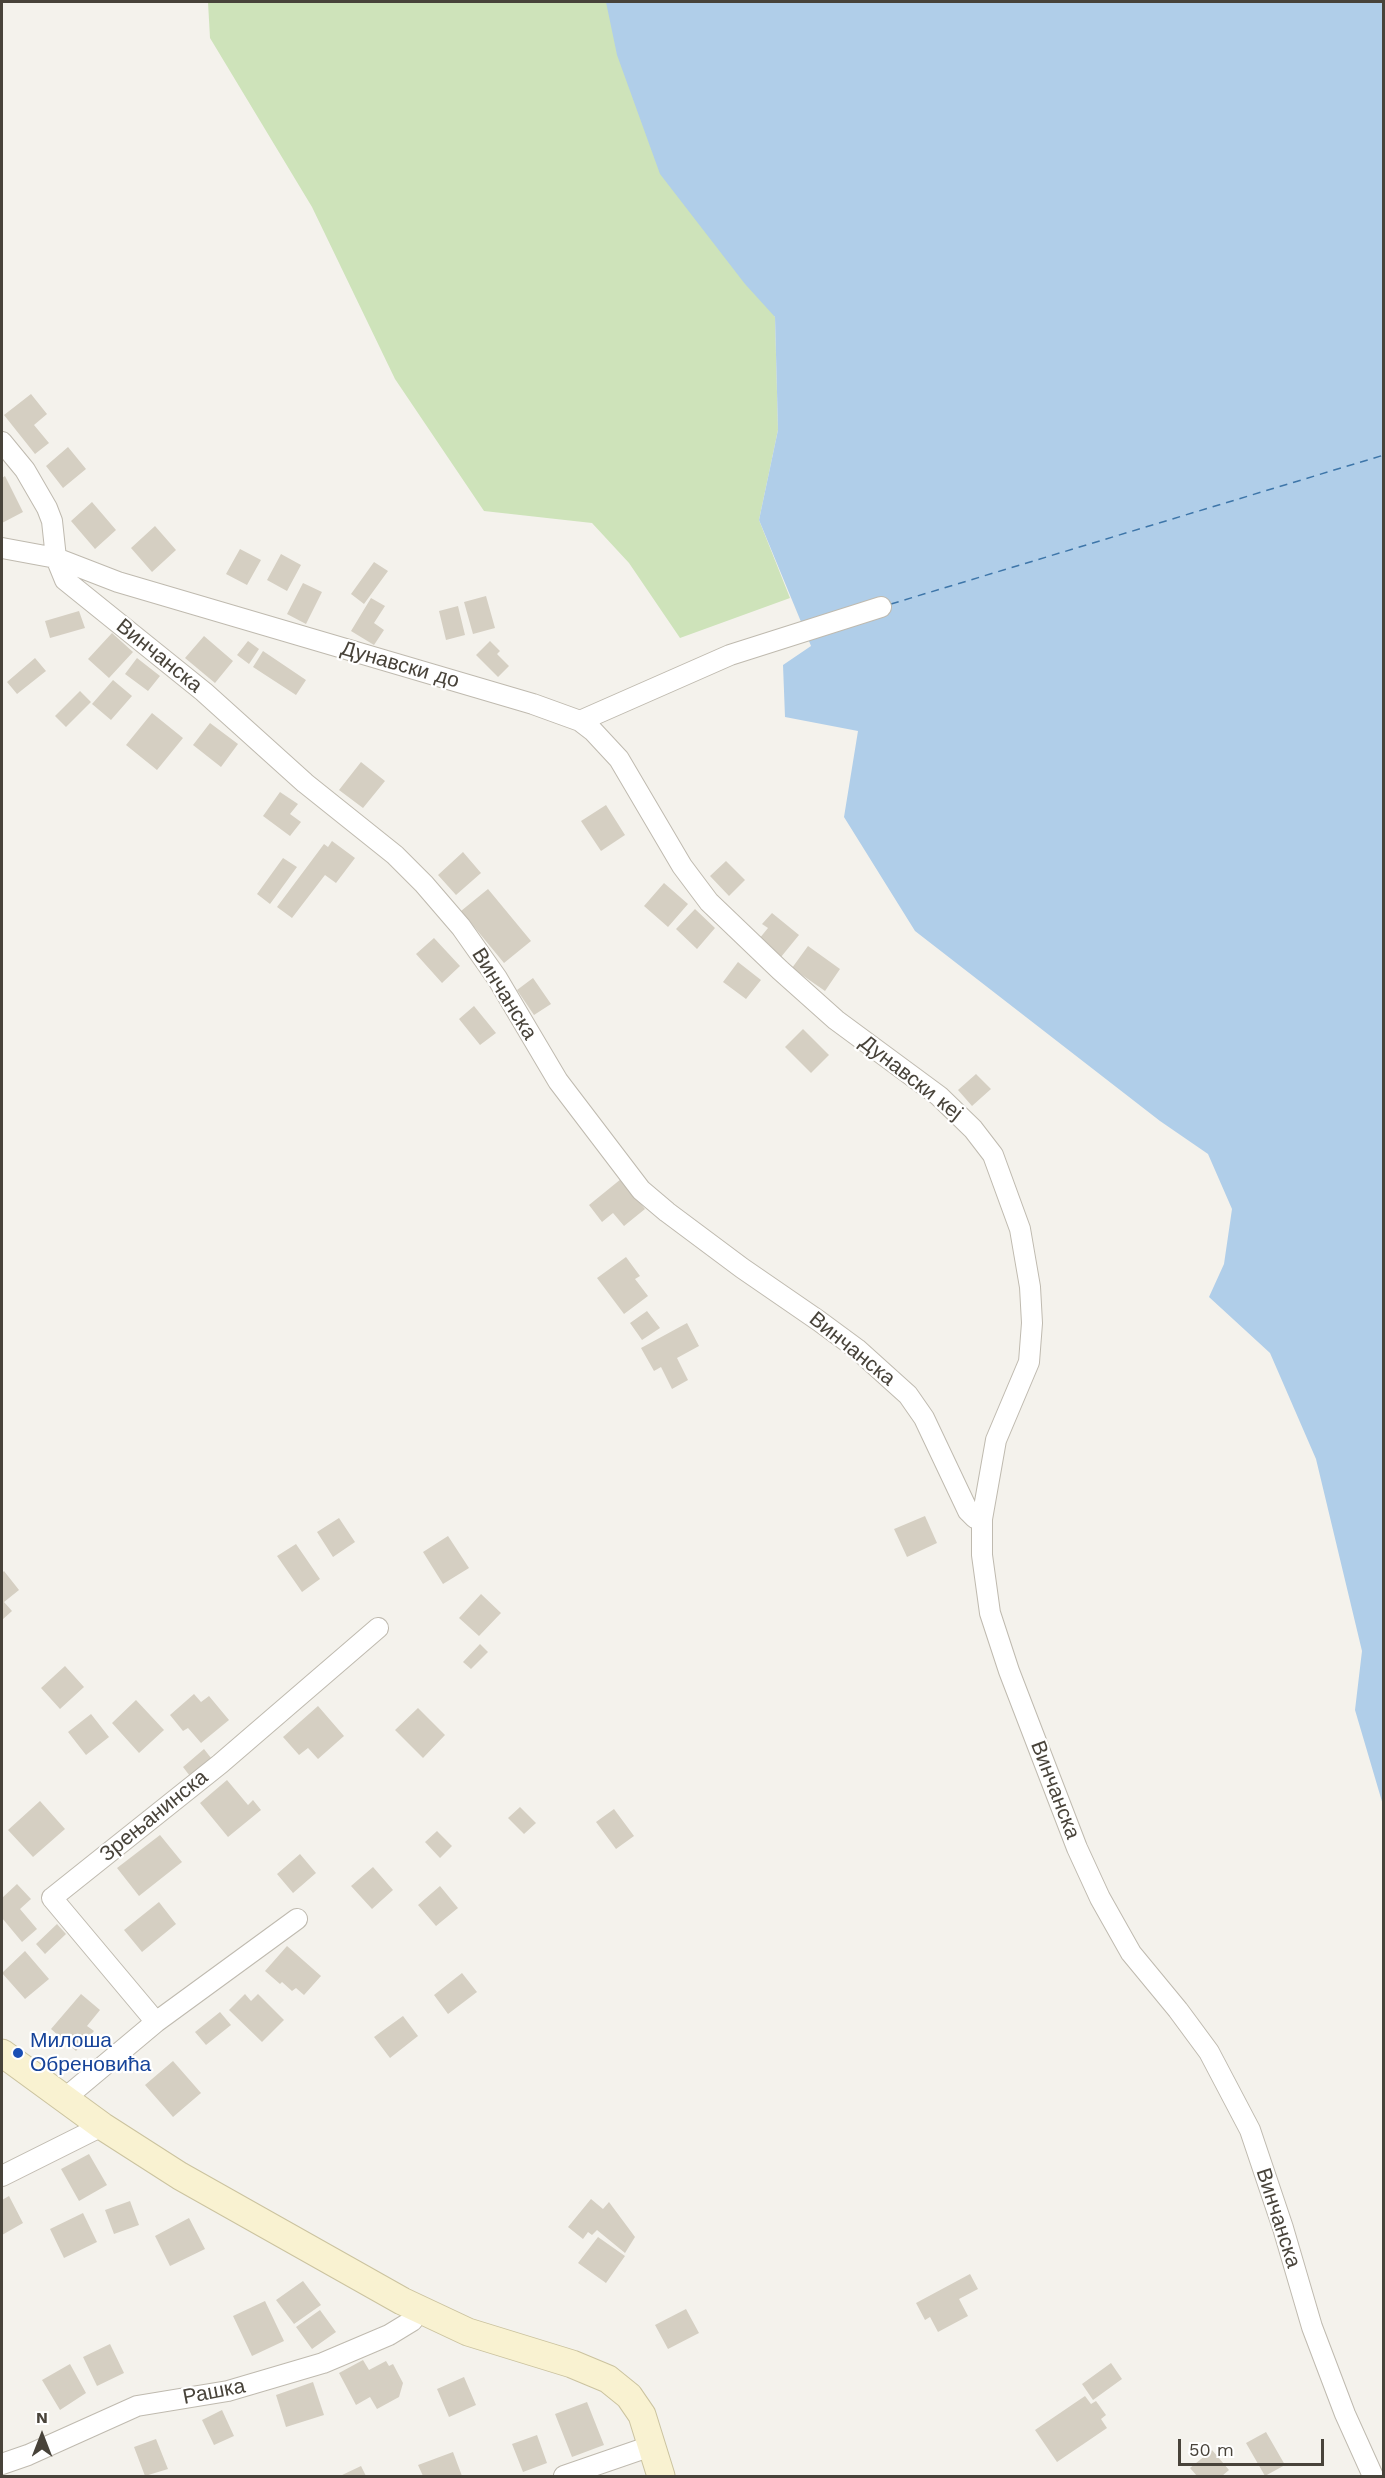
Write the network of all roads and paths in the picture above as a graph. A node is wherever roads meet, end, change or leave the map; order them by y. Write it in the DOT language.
graph roads {
  1 [pos="2,442"];
  2 [pos="2,548"];
  3 [pos="56,558"];
  4 [pos="881,607"];
  5 [pos="580,721"];
  6 [pos="982,1519"];
  7 [pos="378,1628"];
  8 [pos="297,1920"];
  9 [pos="156,2022"];
  10 [pos="2,2053"];
  11 [pos="64,2099"];
  12 [pos="102,2126"];
  13 [pos="2,2176"];
  14 [pos="420,2310"];
  15 [pos="651,2446"];
  16 [pos="2,2464"];
  17 [pos="564,2476"];
  18 [pos="661,2476"];
  19 [pos="1373,2476"];
  1 -- 3 [label="street, Винчанска"];
  2 -- 3 [label="street, Дунавски до"];
  3 -- 5 [label="street, Дунавски до"];
  3 -- 6 [label="street, Винчанска"];
  4 -- 5 [label="street"];
  5 -- 6 [label="street, Дунавски кеј"];
  6 -- 19 [label="street, Винчанска"];
  7 -- 9 [label="street, Зрењанинска"];
  8 -- 9 [label="street"];
  9 -- 11 [label="street"];
  10 -- 11 [label="street"];
  11 -- 12 [label="street"];
  12 -- 13 [label="street"];
  12 -- 14 [label="street"];
  14 -- 15 [label="street"];
  14 -- 16 [label="street, Рашка"];
  15 -- 17 [label="street"];
  15 -- 18 [label="street"];
}
